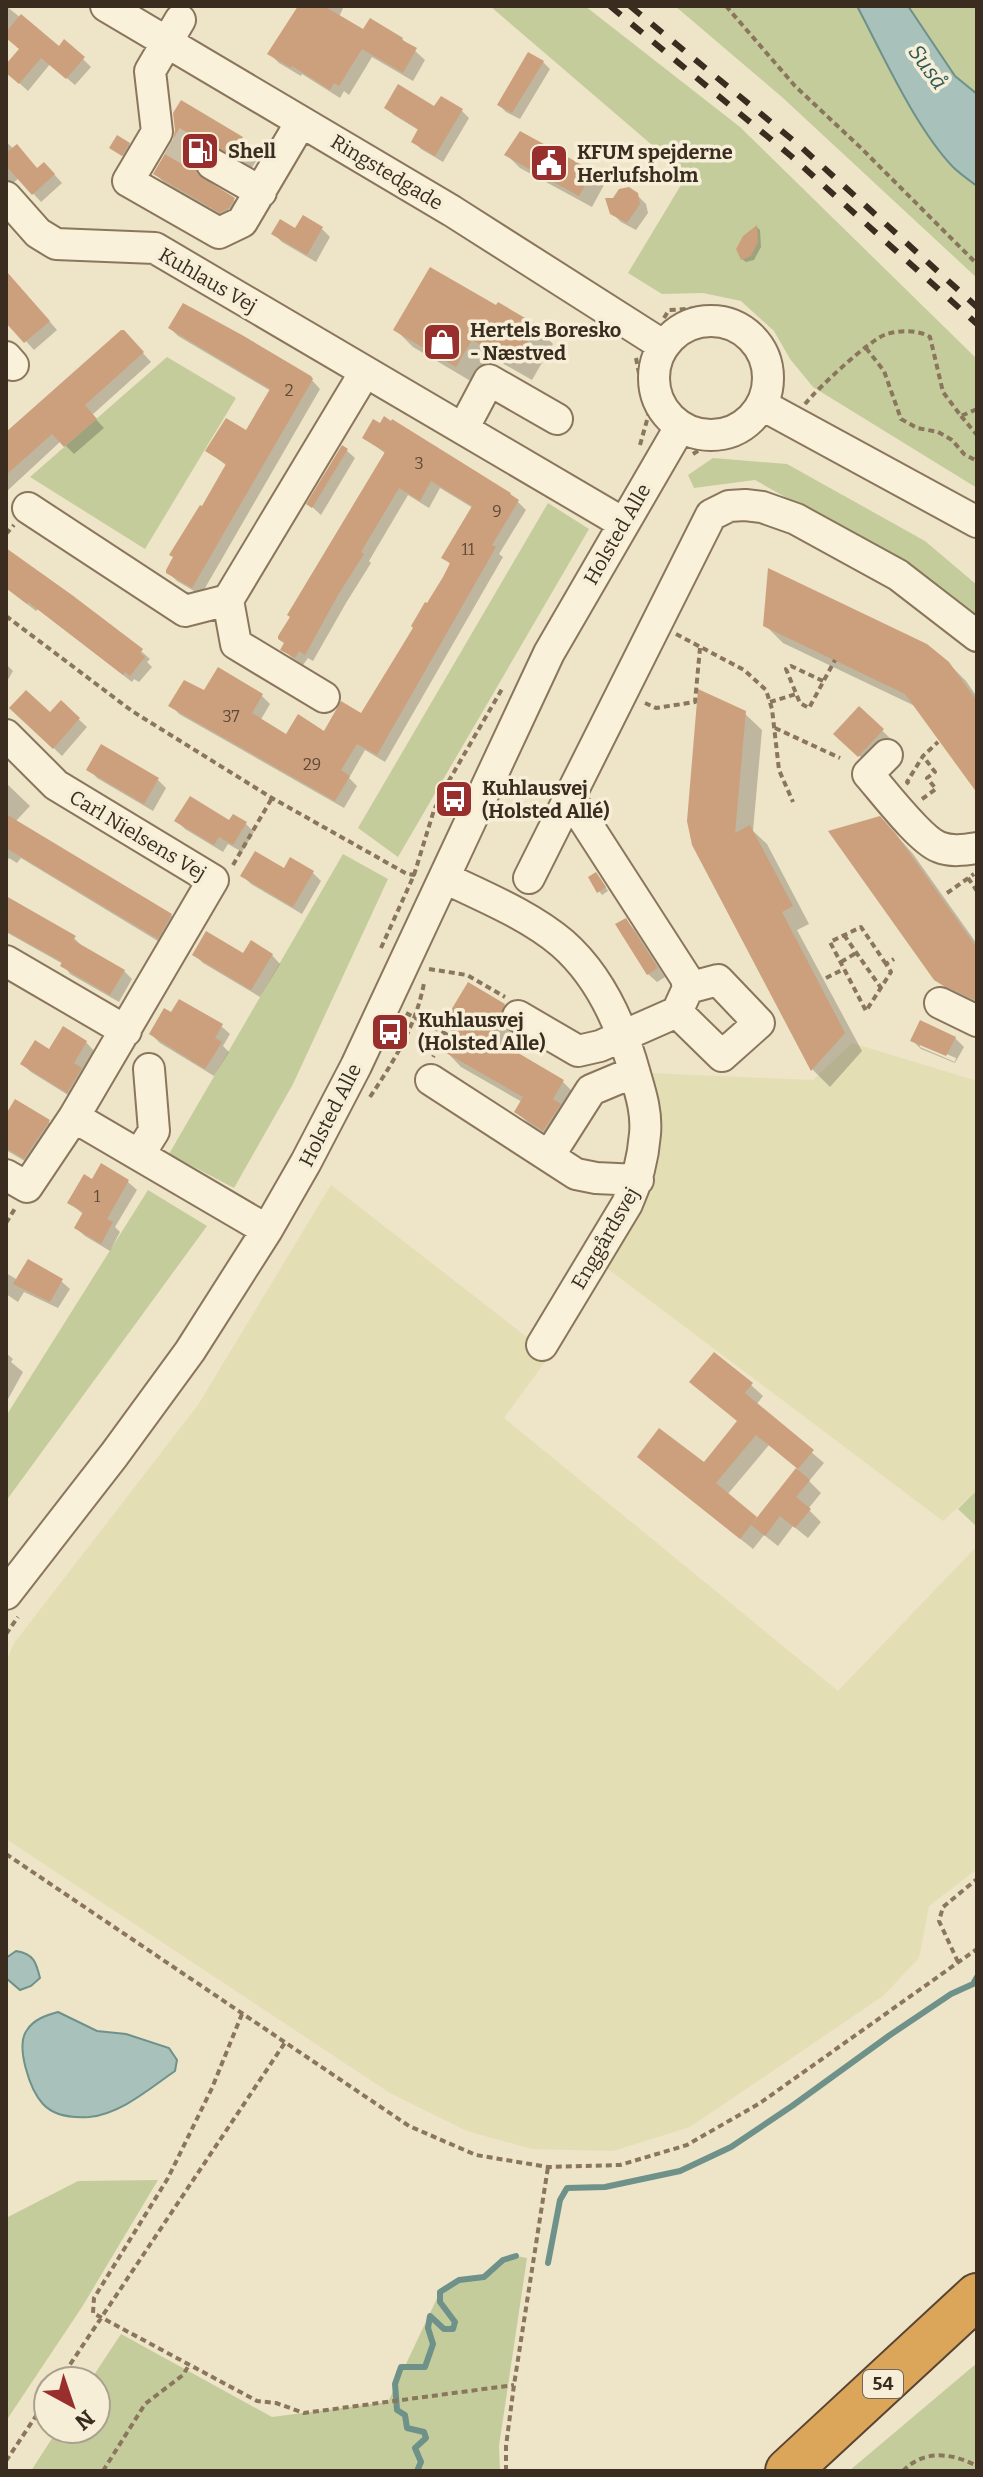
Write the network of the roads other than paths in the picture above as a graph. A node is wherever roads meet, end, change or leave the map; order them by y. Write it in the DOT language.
graph roads {
  1 [pos="106,6"];
  2 [pos="172,31"];
  3 [pos="301,122"];
  4 [pos="212,164"];
  5 [pos="261,192"];
  6 [pos="6,197"];
  7 [pos="658,342"];
  8 [pos="365,372"];
  9 [pos="775,412"];
  10 [pos="557,419"];
  11 [pos="463,429"];
  12 [pos="677,431"];
  13 [pos="28,508"];
  14 [pos="977,522"];
  15 [pos="623,523"];
  16 [pos="228,600"];
  17 [pos="977,636"];
  18 [pos="324,697"];
  19 [pos="6,735"];
  20 [pos="887,755"];
  21 [pos="570,798"];
  22 [pos="977,848"];
  23 [pos="445,878"];
  24 [pos="529,878"];
  25 [pos="6,961"];
  26 [pos="940,1003"];
  27 [pos="518,1016"];
  28 [pos="977,1021"];
  29 [pos="126,1031"];
  30 [pos="623,1036"];
  31 [pos="149,1069"];
  32 [pos="634,1072"];
  33 [pos="431,1080"];
  34 [pos="74,1117"];
  35 [pos="139,1155"];
  36 [pos="549,1156"];
  37 [pos="6,1175"];
  38 [pos="638,1180"];
  39 [pos="267,1230"];
  40 [pos="542,1345"];
  41 [pos="6,1594"];
  42 [pos="977,2296"];
  43 [pos="977,2325"];
  44 [pos="788,2471"];
  45 [pos="818,2471"];
  1 -- 2 [label="street, Ringstedgade"];
  2 -- 3 [label="street, Ringstedgade"];
  2 -- 5 [label="street"];
  3 -- 5 [label="street"];
  3 -- 7 [label="street, Ringstedgade"];
  4 -- 5 [label="street"];
  6 -- 8 [label="street, Kuhlaus Vej"];
  7 -- 9 [label="street"];
  7 -- 12 [label="street"];
  8 -- 11 [label="street, Kuhlaus Vej"];
  8 -- 16 [label="street"];
  9 -- 12 [label="street"];
  9 -- 14 [label="street"];
  10 -- 11 [label="street"];
  11 -- 15 [label="street, Kuhlaus Vej"];
  12 -- 15 [label="street, Holsted Alle"];
  13 -- 16 [label="street"];
  15 -- 23 [label="street, Holsted Alle"];
  16 -- 18 [label="street"];
  17 -- 21 [label="street"];
  19 -- 29 [label="street, Carl Nielsens Vej"];
  20 -- 22 [label="street"];
  21 -- 24 [label="street"];
  21 -- 30 [label="street"];
  23 -- 30 [label="street, Enggårdsvej"];
  23 -- 39 [label="street, Holsted Alle"];
  25 -- 29 [label="street"];
  26 -- 28 [label="street"];
  27 -- 30 [label="street"];
  29 -- 34 [label="street, Carl Nielsens Vej"];
  30 -- 32 [label="street, Enggårdsvej"];
  31 -- 35 [label="street"];
  32 -- 36 [label="street"];
  32 -- 38 [label="street, Enggårdsvej"];
  33 -- 36 [label="street"];
  34 -- 35 [label="street"];
  34 -- 37 [label="street, Carl Nielsens Vej"];
  35 -- 39 [label="street"];
  36 -- 38 [label="street"];
  38 -- 40 [label="street, Enggårdsvej"];
  39 -- 41 [label="street, Holsted Alle"];
  42 -- 44 [label="highway, 54"];
  43 -- 45 [label="highway, 54"];
}
